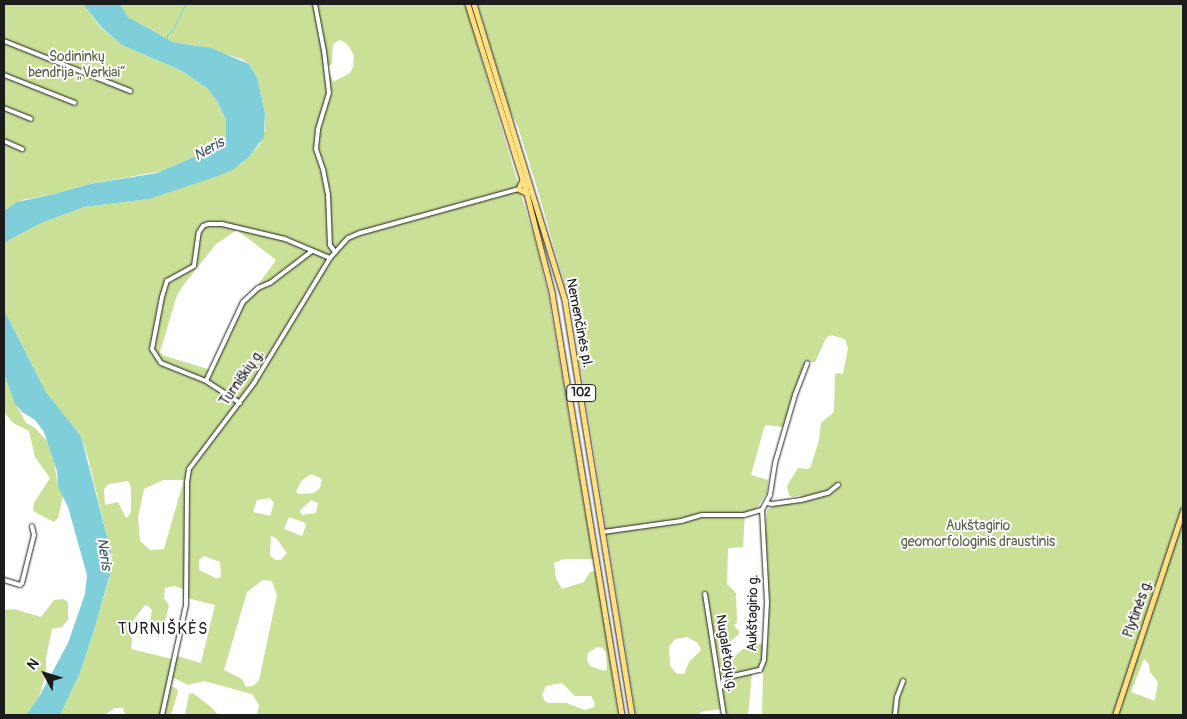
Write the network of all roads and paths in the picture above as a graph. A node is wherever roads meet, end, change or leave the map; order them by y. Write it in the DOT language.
graph roads {
  1 [pos="314,4"];
  2 [pos="468,4"];
  3 [pos="474,4"];
  4 [pos="4,41"];
  5 [pos="4,75"];
  6 [pos="130,91"];
  7 [pos="75,103"];
  8 [pos="4,108"];
  9 [pos="31,119"];
  10 [pos="509,126"];
  11 [pos="4,142"];
  12 [pos="22,149"];
  13 [pos="523,180"];
  14 [pos="519,189"];
  15 [pos="527,193"];
  16 [pos="542,223"];
  17 [pos="536,225"];
  18 [pos="312,251"];
  19 [pos="335,252"];
  20 [pos="330,258"];
  21 [pos="807,363"];
  22 [pos="206,381"];
  23 [pos="240,403"];
  24 [pos="586,429"];
  25 [pos="575,431"];
  26 [pos="838,485"];
  27 [pos="767,503"];
  28 [pos="762,510"];
  29 [pos="1183,510"];
  30 [pos="32,526"];
  31 [pos="604,532"];
  32 [pos="4,580"];
  33 [pos="705,594"];
  34 [pos="903,681"];
  35 [pos="721,687"];
  36 [pos="162,715"];
  37 [pos="622,715"];
  38 [pos="632,715"];
  39 [pos="724,715"];
  40 [pos="895,715"];
  41 [pos="1115,715"];
  1 -- 19 [label="street"];
  2 -- 10 [label="main road, Nemenčinės pl. / 102"];
  3 -- 10 [label="main road, Nemenčinės pl. / 102"];
  4 -- 6 [label="street"];
  5 -- 7 [label="street"];
  8 -- 9 [label="street"];
  10 -- 13 [label="main road, Nemenčinės pl. / 102"];
  10 -- 16 [label="main road, Nemenčinės pl. / 102"];
  11 -- 12 [label="street"];
  13 -- 14 [label="main road"];
  13 -- 15 [label="main road, Nemenčinės pl. / 102"];
  14 -- 15 [label="main road"];
  14 -- 19 [label="street, Turniškių g."];
  15 -- 17 [label="main road, Nemenčinės pl. / 102"];
  16 -- 17 [label="main road"];
  16 -- 24 [label="main road, Nemenčinės pl. / 102"];
  17 -- 25 [label="main road, Nemenčinės pl. / 102"];
  18 -- 20 [label="street"];
  18 -- 22 [label="street"];
  18 -- 22 [label="street"];
  19 -- 20 [label="street, Turniškių g."];
  20 -- 23 [label="street, Turniškių g."];
  21 -- 27 [label="street"];
  22 -- 23 [label="street"];
  23 -- 36 [label="street, Turniškių g."];
  24 -- 25 [label="main road"];
  24 -- 31 [label="main road, Nemenčinės pl. / 102"];
  25 -- 37 [label="main road, Nemenčinės pl. / 102"];
  26 -- 27 [label="street"];
  27 -- 28 [label="street"];
  28 -- 31 [label="street"];
  28 -- 35 [label="street, Aukštagirio g."];
  29 -- 41 [label="main road, Plytinės g."];
  30 -- 32 [label="street"];
  31 -- 38 [label="main road, Nemenčinės pl. / 102"];
  33 -- 35 [label="street, Nugalėtojų g."];
  34 -- 40 [label="street"];
  35 -- 39 [label="street, Nugalėtojų g."];
}
